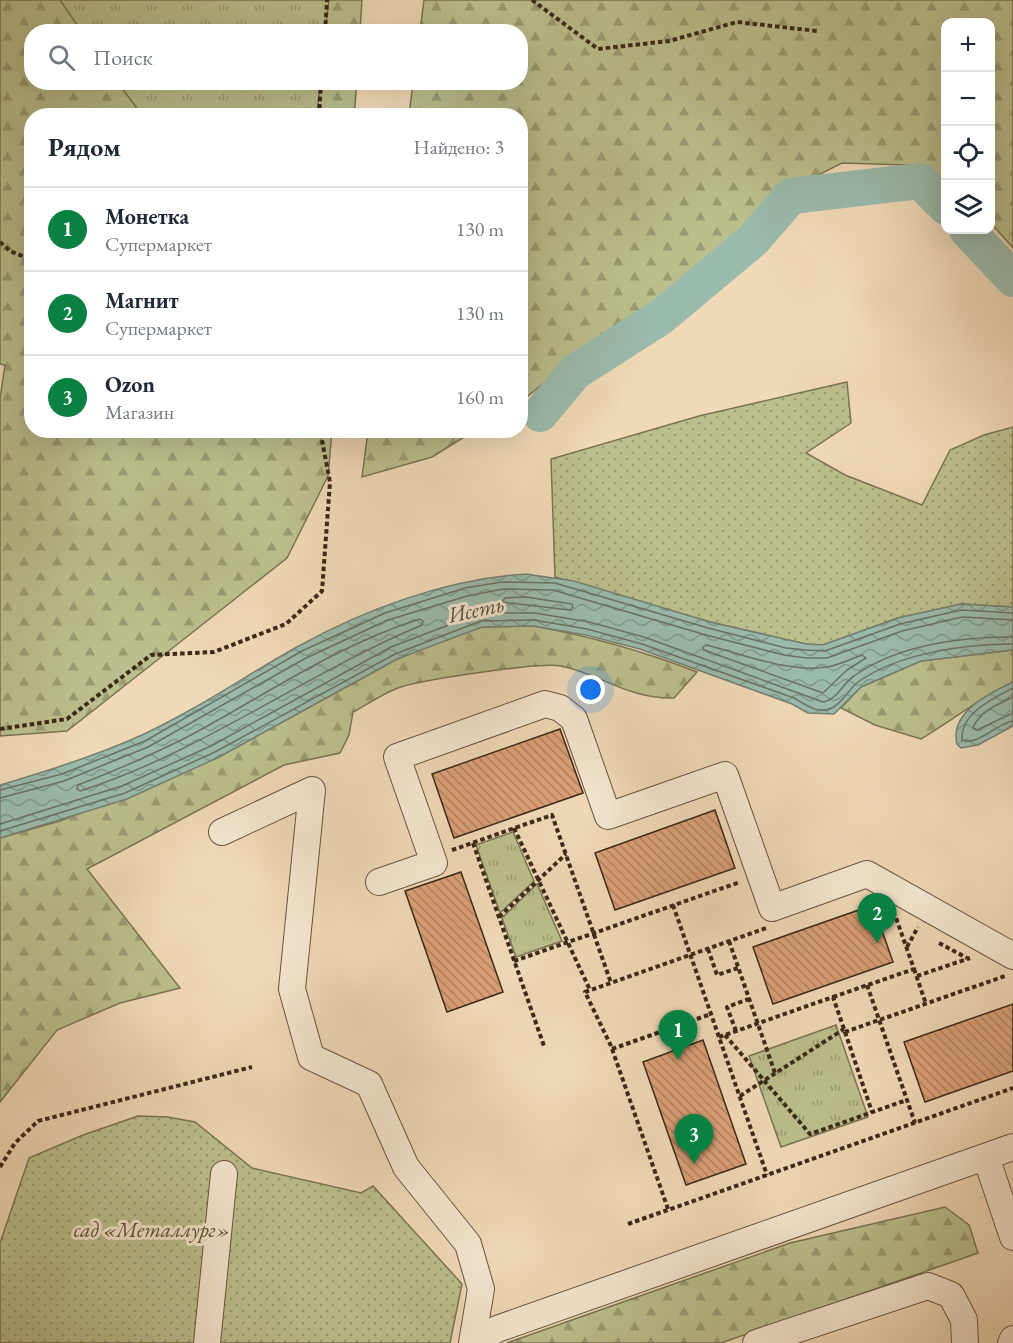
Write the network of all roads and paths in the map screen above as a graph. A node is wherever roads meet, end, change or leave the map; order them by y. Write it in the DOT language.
graph roads {
  1 [pos="327,0"];
  2 [pos="532,0"];
  3 [pos="326,24"];
  4 [pos="817,31"];
  5 [pos="321,90"];
  6 [pos="319,108"];
  7 [pos="0,242"];
  8 [pos="24,257"];
  9 [pos="322,438"];
  10 [pos="0,729"];
  11 [pos="514,828"];
  12 [pos="222,832"];
  13 [pos="472,843"];
  14 [pos="566,854"];
  15 [pos="432,857"];
  16 [pos="760,875"];
  17 [pos="538,880"];
  18 [pos="379,882"];
  19 [pos="888,885"];
  20 [pos="673,905"];
  21 [pos="499,917"];
  22 [pos="774,925"];
  23 [pos="916,930"];
  24 [pos="594,933"];
  25 [pos="927,936"];
  26 [pos="985,940"];
  27 [pos="729,941"];
  28 [pos="937,941"];
  29 [pos="567,942"];
  30 [pos="708,949"];
  31 [pos="690,955"];
  32 [pos="1013,956"];
  33 [pos="967,959"];
  34 [pos="514,961"];
  35 [pos="738,968"];
  36 [pos="914,969"];
  37 [pos="1013,974"];
  38 [pos="917,976"];
  39 [pos="611,983"];
  40 [pos="867,985"];
  41 [pos="590,990"];
  42 [pos="833,997"];
  43 [pos="749,999"];
  44 [pos="926,1004"];
  45 [pos="711,1014"];
  46 [pos="879,1020"];
  47 [pos="758,1024"];
  48 [pos="736,1031"];
  49 [pos="844,1031"];
  50 [pos="725,1035"];
  51 [pos="719,1037"];
  52 [pos="544,1046"];
  53 [pos="612,1049"];
  54 [pos="252,1067"];
  55 [pos="775,1073"];
  56 [pos="764,1080"];
  57 [pos="1013,1088"];
  58 [pos="740,1096"];
  59 [pos="907,1100"];
  60 [pos="873,1112"];
  61 [pos="915,1123"];
  62 [pos="1013,1148"];
  63 [pos="986,1157"];
  64 [pos="0,1167"];
  65 [pos="224,1174"];
  66 [pos="767,1174"];
  67 [pos="668,1209"];
  68 [pos="628,1224"];
  69 [pos="1013,1237"];
  70 [pos="1013,1339"];
  71 [pos="207,1343"];
  72 [pos="474,1343"];
  73 [pos="756,1343"];
  74 [pos="965,1343"];
  75 [pos="1011,1343"];
  1 -- 3 [label="path"];
  2 -- 4 [label="path"];
  5 -- 6 [label="path"];
  7 -- 8 [label="path"];
  9 -- 10 [label="path"];
  11 -- 13 [label="path"];
  11 -- 14 [label="path"];
  11 -- 17 [label="path"];
  12 -- 72 [label="street"];
  13 -- 15 [label="path"];
  13 -- 21 [label="path"];
  14 -- 17 [label="path"];
  14 -- 24 [label="path"];
  15 -- 16 [label="street"];
  15 -- 18 [label="street"];
  16 -- 19 [label="street"];
  16 -- 20 [label="path"];
  17 -- 21 [label="path"];
  17 -- 29 [label="path"];
  19 -- 26 [label="street"];
  19 -- 36 [label="path"];
  20 -- 24 [label="path"];
  20 -- 31 [label="path"];
  21 -- 34 [label="path"];
  22 -- 27 [label="path"];
  23 -- 25 [label="path"];
  24 -- 29 [label="path"];
  24 -- 39 [label="path"];
  26 -- 32 [label="street"];
  26 -- 33 [label="path"];
  27 -- 30 [label="path"];
  27 -- 35 [label="path"];
  28 -- 33 [label="path"];
  29 -- 34 [label="path"];
  29 -- 41 [label="path"];
  30 -- 31 [label="path"];
  30 -- 35 [label="path"];
  31 -- 39 [label="path"];
  31 -- 45 [label="path"];
  33 -- 38 [label="path"];
  34 -- 52 [label="path"];
  35 -- 43 [label="path"];
  36 -- 38 [label="path"];
  36 -- 40 [label="path"];
  37 -- 44 [label="path"];
  38 -- 44 [label="path"];
  39 -- 41 [label="path"];
  40 -- 42 [label="path"];
  40 -- 46 [label="path"];
  41 -- 53 [label="path"];
  42 -- 47 [label="path"];
  42 -- 49 [label="path"];
  43 -- 47 [label="path"];
  43 -- 48 [label="path"];
  44 -- 46 [label="path"];
  45 -- 51 [label="path"];
  45 -- 53 [label="path"];
  46 -- 49 [label="path"];
  46 -- 59 [label="path"];
  47 -- 48 [label="path"];
  47 -- 55 [label="path"];
  48 -- 50 [label="path"];
  49 -- 55 [label="path"];
  49 -- 60 [label="path"];
  50 -- 51 [label="path"];
  50 -- 56 [label="path"];
  51 -- 58 [label="path"];
  53 -- 67 [label="path"];
  54 -- 64 [label="path"];
  55 -- 56 [label="path"];
  56 -- 58 [label="path"];
  56 -- 60 [label="path"];
  57 -- 61 [label="path"];
  58 -- 66 [label="path"];
  59 -- 60 [label="path"];
  59 -- 61 [label="path"];
  61 -- 66 [label="path"];
  62 -- 63 [label="street"];
  63 -- 69 [label="street"];
  63 -- 72 [label="street"];
  65 -- 71 [label="street"];
  66 -- 67 [label="path"];
  67 -- 68 [label="path"];
  70 -- 75 [label="street"];
  73 -- 74 [label="street"];
}
